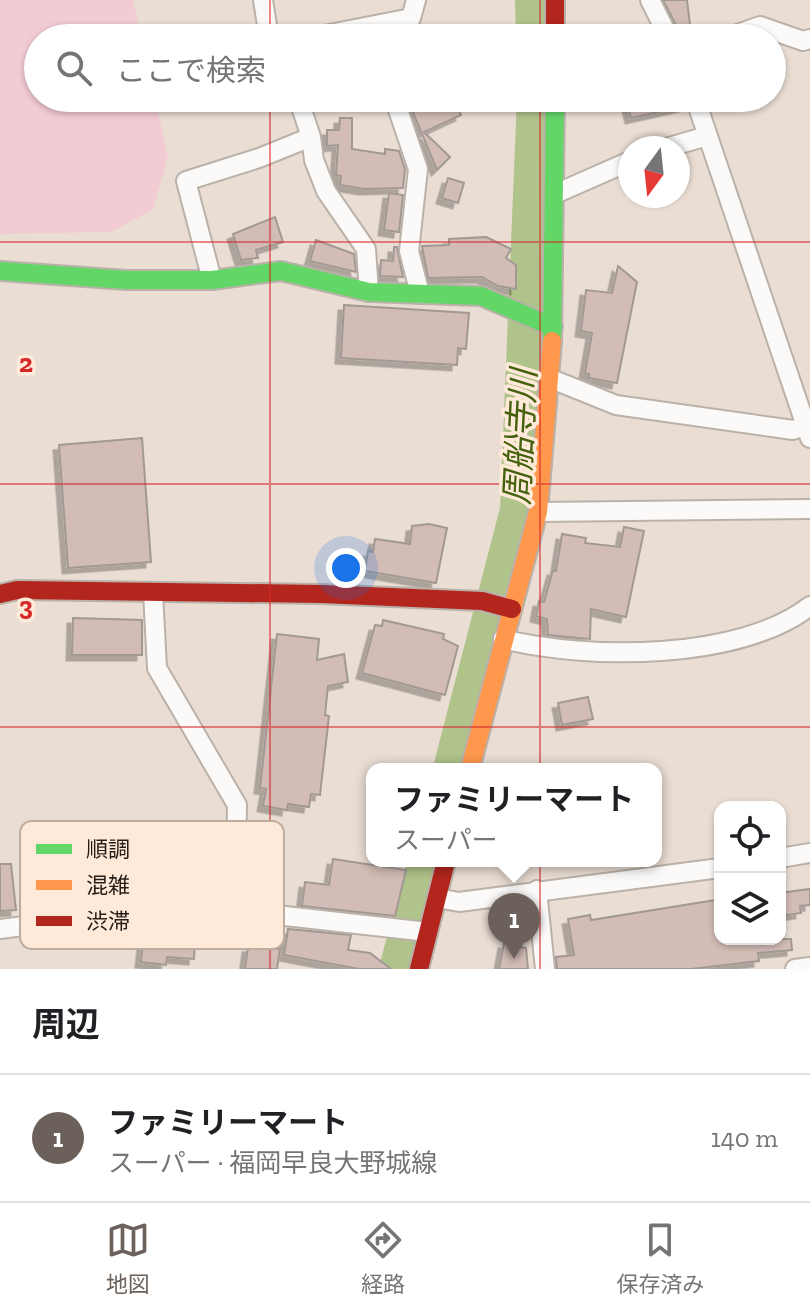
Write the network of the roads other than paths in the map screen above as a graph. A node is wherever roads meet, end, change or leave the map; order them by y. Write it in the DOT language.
graph roads {
  1 [pos="263,0"];
  2 [pos="416,0"];
  3 [pos="555,0"];
  4 [pos="650,0"];
  5 [pos="267,24"];
  6 [pos="395,24"];
  7 [pos="555,24"];
  8 [pos="662,24"];
  9 [pos="786,35"];
  10 [pos="810,39"];
  11 [pos="303,112"];
  12 [pos="399,112"];
  13 [pos="555,112"];
  14 [pos="699,112"];
  15 [pos="707,136"];
  16 [pos="311,137"];
  17 [pos="690,141"];
  18 [pos="618,166"];
  19 [pos="555,194"];
  20 [pos="0,271"];
  21 [pos="212,280"];
  22 [pos="369,292"];
  23 [pos="420,294"];
  24 [pos="553,327"];
  25 [pos="549,378"];
  26 [pos="808,432"];
  27 [pos="810,509"];
  28 [pos="538,512"];
  29 [pos="153,592"];
  30 [pos="0,594"];
  31 [pos="810,606"];
  32 [pos="512,609"];
  33 [pos="503,639"];
  34 [pos="472,763"];
  35 [pos="237,821"];
  36 [pos="810,853"];
  37 [pos="786,857"];
  38 [pos="445,867"];
  39 [pos="714,869"];
  40 [pos="537,890"];
  41 [pos="437,898"];
  42 [pos="284,916"];
  43 [pos="20,926"];
  44 [pos="0,929"];
  45 [pos="428,932"];
  46 [pos="810,967"];
  47 [pos="419,969"];
  48 [pos="545,969"];
  49 [pos="795,969"];
  1 -- 5 [label="street"];
  2 -- 6 [label="street"];
  3 -- 7 [label="street"];
  4 -- 8 [label="street"];
  9 -- 10 [label="street"];
  11 -- 16 [label="street"];
  12 -- 23 [label="street"];
  13 -- 19 [label="street"];
  14 -- 15 [label="street"];
  15 -- 17 [label="street"];
  15 -- 26 [label="street"];
  16 -- 21 [label="street"];
  16 -- 22 [label="street"];
  18 -- 19 [label="street"];
  19 -- 24 [label="street"];
  20 -- 21 [label="street"];
  21 -- 22 [label="street"];
  22 -- 23 [label="street"];
  23 -- 24 [label="street"];
  24 -- 25 [label="street"];
  25 -- 26 [label="street"];
  25 -- 28 [label="street"];
  27 -- 28 [label="street"];
  28 -- 32 [label="street"];
  29 -- 30 [label="street"];
  29 -- 32 [label="street"];
  29 -- 35 [label="street"];
  31 -- 33 [label="street"];
  32 -- 33 [label="street"];
  33 -- 34 [label="street"];
  36 -- 37 [label="street"];
  38 -- 41 [label="street"];
  39 -- 40 [label="street"];
  40 -- 41 [label="street"];
  40 -- 48 [label="street"];
  41 -- 45 [label="street"];
  42 -- 45 [label="street"];
  43 -- 44 [label="street"];
  45 -- 47 [label="street"];
  46 -- 49 [label="street"];
}
